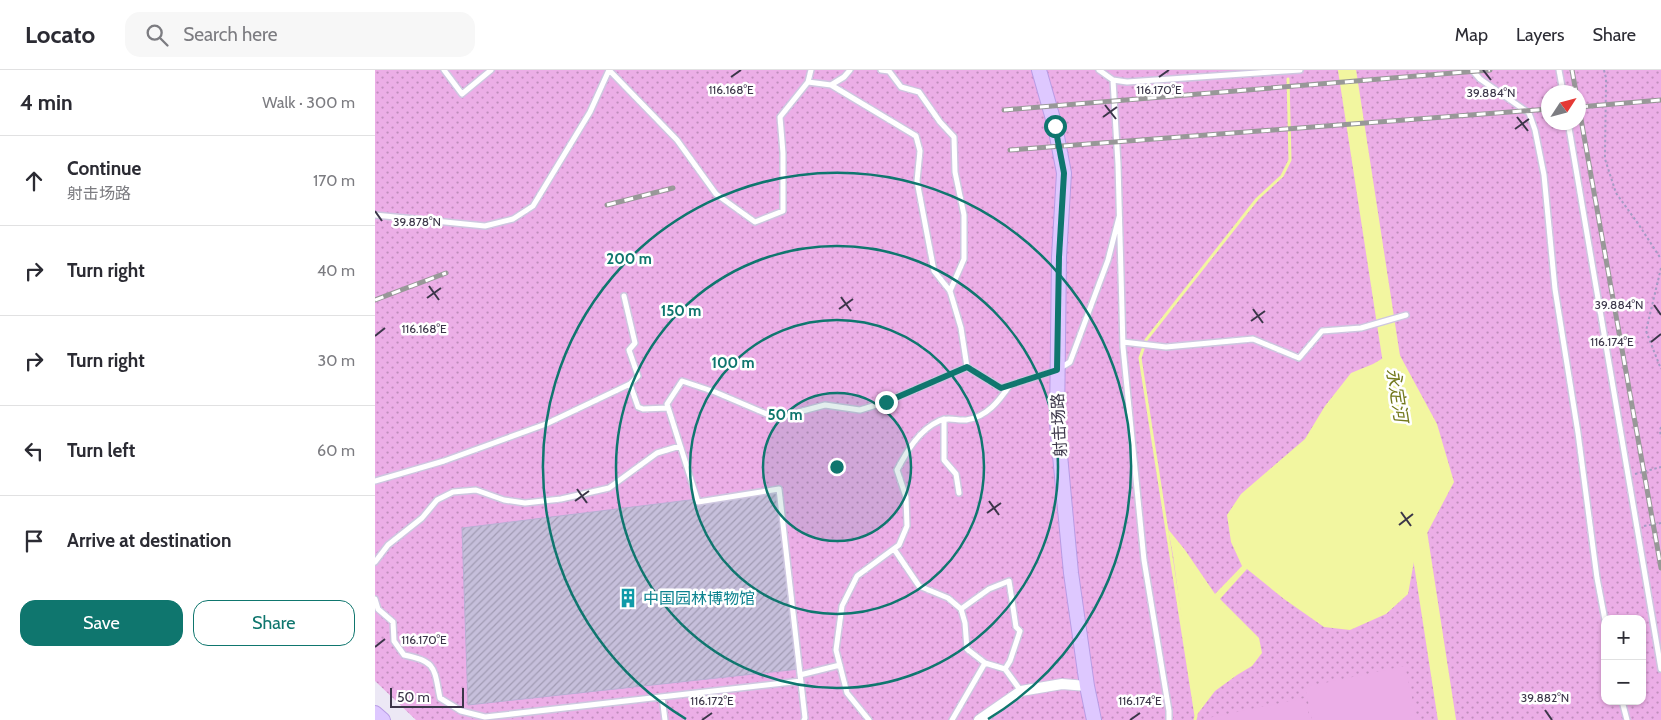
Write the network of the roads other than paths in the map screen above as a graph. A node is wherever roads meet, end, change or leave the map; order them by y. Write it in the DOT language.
graph roads {
  1 [pos="444,70"];
  2 [pos="491,70"];
  3 [pos="609,70"];
  4 [pos="811,70"];
  5 [pos="849,70"];
  6 [pos="881,70"];
  7 [pos="1039,70"];
  8 [pos="1099,70"];
  9 [pos="1299,70"];
  10 [pos="1472,70"];
  11 [pos="1559,70"];
  12 [pos="1113,80"];
  13 [pos="808,82"];
  14 [pos="831,85"];
  15 [pos="1562,85"];
  16 [pos="1569,130"];
  17 [pos="375,215"];
  18 [pos="1119,217"];
  19 [pos="951,291"];
  20 [pos="624,296"];
  21 [pos="1406,315"];
  22 [pos="1123,342"];
  23 [pos="967,367"];
  24 [pos="1057,370"];
  25 [pos="629,384"];
  26 [pos="1011,384"];
  27 [pos="668,408"];
  28 [pos="944,419"];
  29 [pos="680,446"];
  30 [pos="375,481"];
  31 [pos="959,493"];
  32 [pos="894,549"];
  33 [pos="375,562"];
  34 [pos="375,599"];
  35 [pos="961,609"];
  36 [pos="1604,615"];
  37 [pos="985,663"];
  38 [pos="839,665"];
  39 [pos="1005,669"];
  40 [pos="1661,669"];
  41 [pos="801,678"];
  42 [pos="1087,686"];
  43 [pos="1021,691"];
  44 [pos="662,697"];
  45 [pos="1623,705"];
  46 [pos="375,713"];
  47 [pos="383,720"];
  48 [pos="665,720"];
  49 [pos="804,720"];
  50 [pos="869,720"];
  51 [pos="952,720"];
  52 [pos="979,720"];
  53 [pos="1094,720"];
  54 [pos="1169,720"];
  55 [pos="1627,720"];
  1 -- 2 [label="lane"];
  3 -- 13 [label="lane"];
  3 -- 17 [label="lane"];
  4 -- 13 [label="lane"];
  5 -- 14 [label="lane"];
  6 -- 19 [label="lane"];
  7 -- 24 [label="street, 射击场路"];
  8 -- 12 [label="lane"];
  9 -- 12 [label="lane"];
  10 -- 36 [label="lane"];
  11 -- 15 [label="lane"];
  12 -- 18 [label="lane"];
  13 -- 14 [label="lane"];
  14 -- 19 [label="lane"];
  16 -- 40 [label="lane"];
  18 -- 22 [label="lane"];
  18 -- 24 [label="lane"];
  19 -- 23 [label="lane"];
  20 -- 25 [label="lane"];
  21 -- 22 [label="lane"];
  22 -- 54 [label="lane"];
  23 -- 26 [label="lane"];
  23 -- 27 [label="lane"];
  24 -- 26 [label="lane"];
  24 -- 42 [label="street, 射击场路"];
  25 -- 27 [label="lane"];
  25 -- 30 [label="lane"];
  26 -- 28 [label="lane"];
  27 -- 29 [label="lane"];
  28 -- 31 [label="lane"];
  28 -- 32 [label="lane"];
  29 -- 33 [label="lane"];
  29 -- 41 [label="lane"];
  32 -- 35 [label="lane"];
  32 -- 38 [label="lane"];
  34 -- 44 [label="lane"];
  35 -- 37 [label="lane"];
  35 -- 39 [label="lane"];
  37 -- 39 [label="lane"];
  37 -- 51 [label="lane"];
  38 -- 41 [label="lane"];
  38 -- 50 [label="lane"];
  39 -- 43 [label="lane"];
  41 -- 44 [label="lane"];
  41 -- 49 [label="lane"];
  42 -- 43 [label="street"];
  42 -- 53 [label="street, 射击场路"];
  43 -- 52 [label="street"];
  44 -- 48 [label="lane"];
  45 -- 55 [label="lane"];
  46 -- 47 [label="street"];
}
